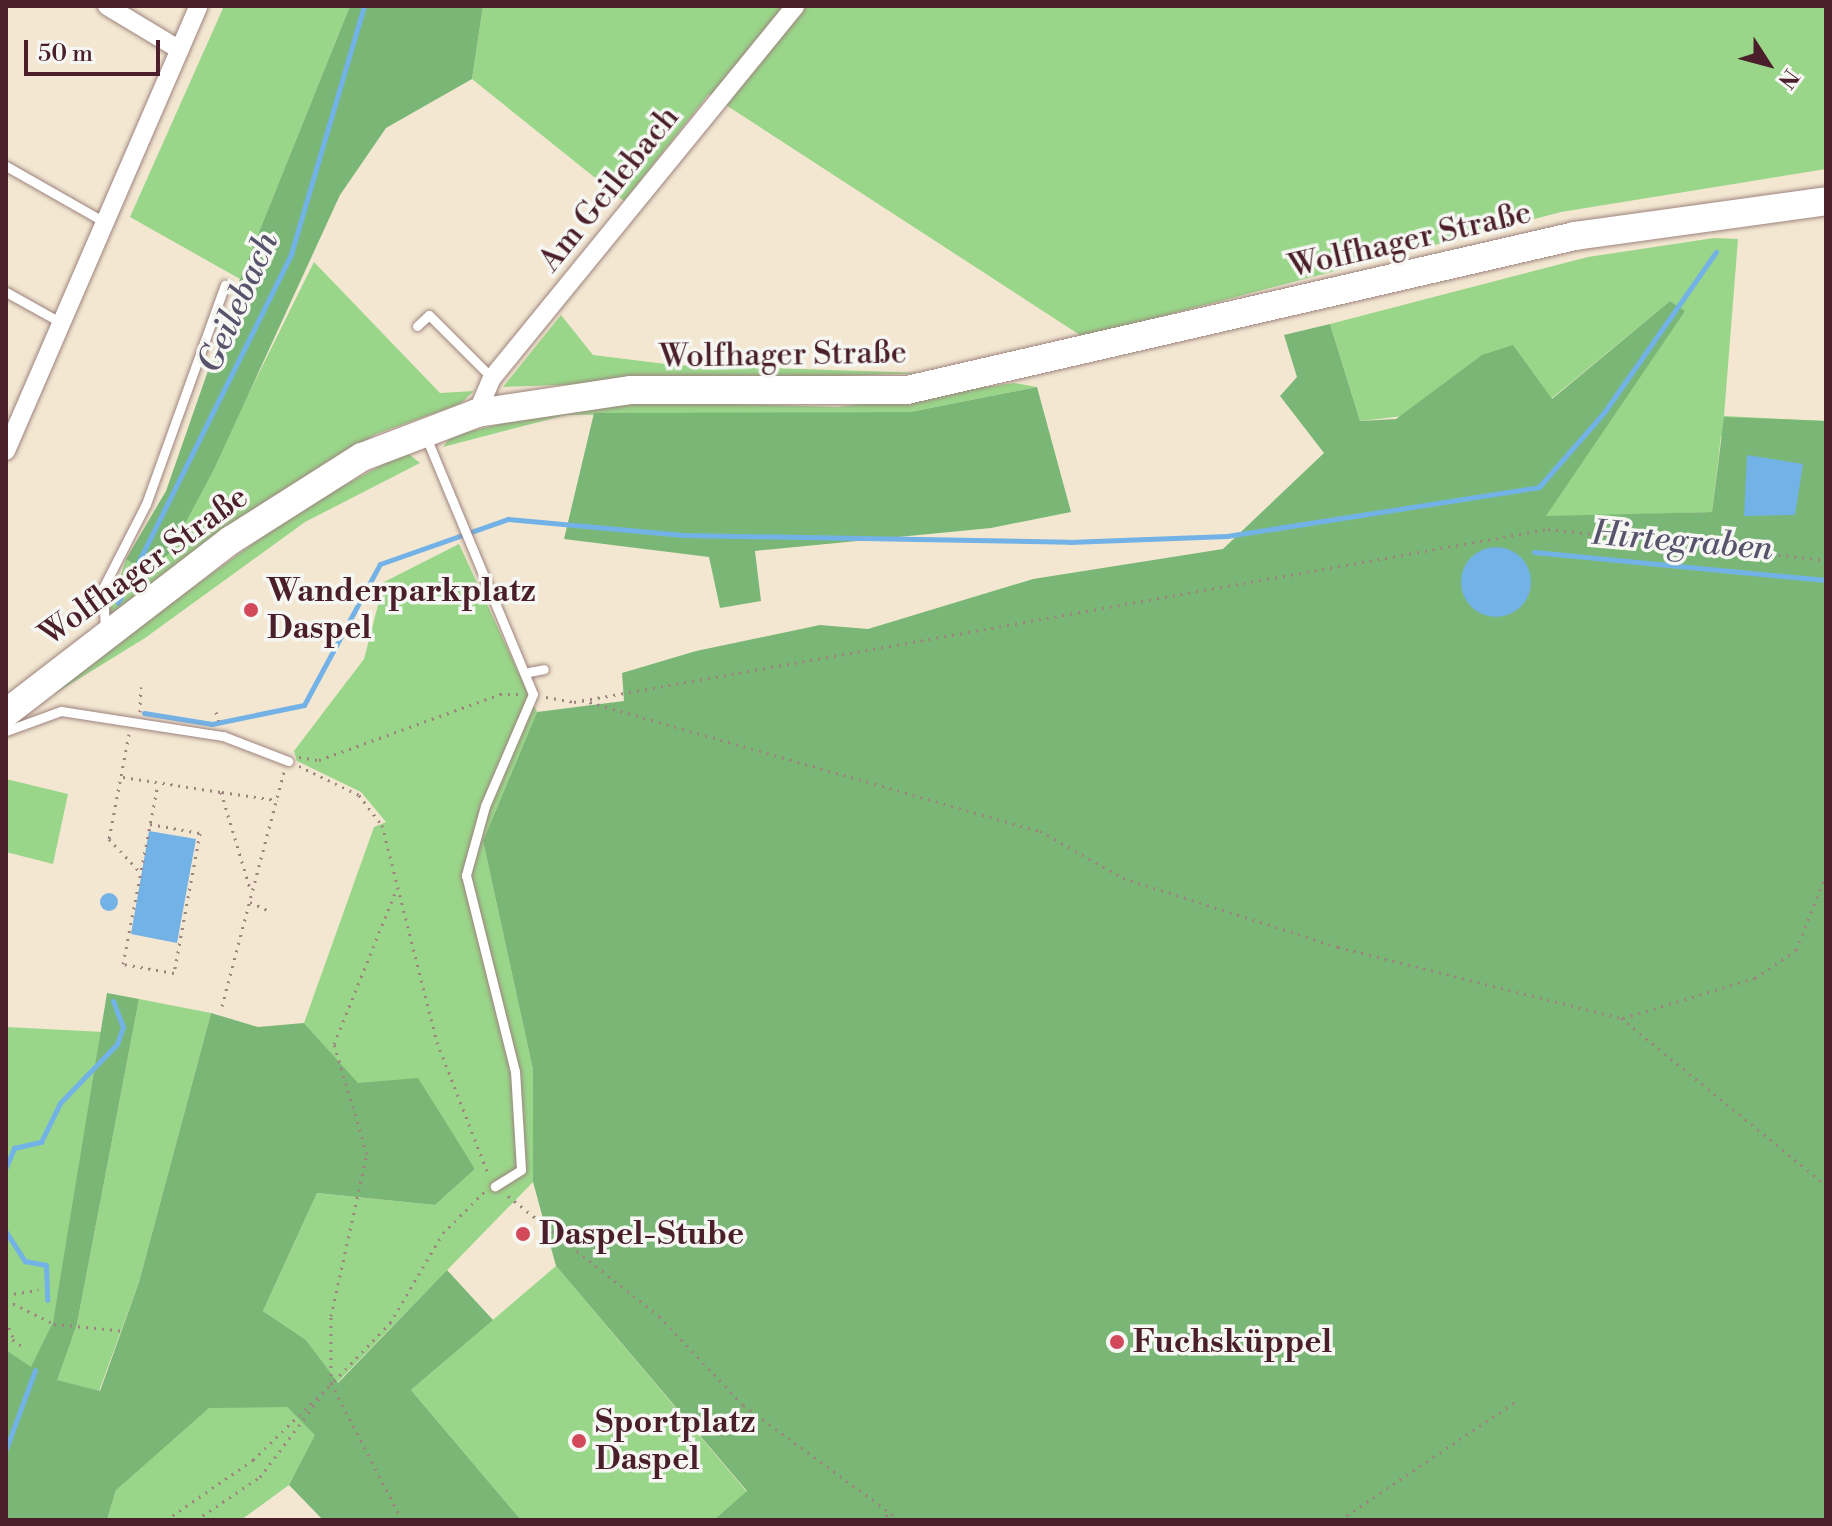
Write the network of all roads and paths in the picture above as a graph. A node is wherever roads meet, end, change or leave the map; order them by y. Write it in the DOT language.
graph roads {
  1 [pos="107,6"];
  2 [pos="199,6"];
  3 [pos="795,6"];
  4 [pos="180,50"];
  5 [pos="6,166"];
  6 [pos="1826,201"];
  7 [pos="103,221"];
  8 [pos="225,285"];
  9 [pos="6,292"];
  10 [pos="60,322"];
  11 [pos="417,326"];
  12 [pos="492,378"];
  13 [pos="477,413"];
  14 [pos="10,430"];
  15 [pos="423,430"];
  16 [pos="6,451"];
  17 [pos="1826,560"];
  18 [pos="105,634"];
  19 [pos="544,669"];
  20 [pos="529,672"];
  21 [pos="141,687"];
  22 [pos="533,694"];
  23 [pos="582,700"];
  24 [pos="6,713"];
  25 [pos="140,719"];
  26 [pos="6,731"];
  27 [pos="128,731"];
  28 [pos="288,761"];
  29 [pos="123,777"];
  30 [pos="158,784"];
  31 [pos="221,792"];
  32 [pos="277,800"];
  33 [pos="150,824"];
  34 [pos="139,872"];
  35 [pos="1826,875"];
  36 [pos="397,888"];
  37 [pos="252,895"];
  38 [pos="250,902"];
  39 [pos="271,912"];
  40 [pos="222,1006"];
  41 [pos="1621,1018"];
  42 [pos="1826,1185"];
  43 [pos="495,1186"];
  44 [pos="39,1290"];
  45 [pos="6,1295"];
  46 [pos="6,1300"];
  47 [pos="6,1320"];
  48 [pos="126,1331"];
  49 [pos="6,1335"];
  50 [pos="14,1340"];
  51 [pos="22,1346"];
  52 [pos="331,1383"];
  53 [pos="1515,1402"];
  54 [pos="890,1513"];
  55 [pos="166,1520"];
  56 [pos="196,1520"];
  57 [pos="402,1520"];
  58 [pos="879,1520"];
  59 [pos="900,1520"];
  60 [pos="1340,1520"];
  1 -- 4 [label="street"];
  2 -- 4 [label="street"];
  3 -- 12 [label="street, Am Geilebach"];
  4 -- 7 [label="street"];
  5 -- 7 [label="lane"];
  6 -- 13 [label="main road, Wolfhager Straße"];
  7 -- 10 [label="street"];
  8 -- 18 [label="lane"];
  9 -- 10 [label="lane"];
  10 -- 14 [label="street"];
  11 -- 12 [label="lane"];
  12 -- 13 [label="street, Am Geilebach"];
  13 -- 15 [label="main road, Wolfhager Straße"];
  14 -- 16 [label="street"];
  15 -- 18 [label="main road, Wolfhager Straße"];
  15 -- 20 [label="lane"];
  17 -- 23 [label="path"];
  18 -- 24 [label="main road, Wolfhager Straße"];
  19 -- 20 [label="lane"];
  20 -- 22 [label="lane"];
  21 -- 25 [label="path"];
  22 -- 23 [label="path"];
  22 -- 28 [label="path"];
  22 -- 43 [label="lane"];
  23 -- 41 [label="path"];
  25 -- 26 [label="lane"];
  25 -- 28 [label="lane"];
  27 -- 29 [label="path"];
  28 -- 32 [label="path"];
  28 -- 36 [label="path"];
  29 -- 30 [label="path"];
  29 -- 34 [label="path"];
  30 -- 31 [label="path"];
  30 -- 33 [label="path"];
  31 -- 32 [label="path"];
  31 -- 37 [label="path"];
  32 -- 37 [label="path"];
  33 -- 34 [label="path"];
  33 -- 34 [label="path"];
  35 -- 41 [label="path"];
  36 -- 43 [label="path"];
  36 -- 52 [label="path"];
  37 -- 38 [label="path"];
  38 -- 39 [label="path"];
  38 -- 40 [label="path"];
  41 -- 42 [label="path"];
  43 -- 52 [label="path"];
  43 -- 54 [label="path"];
  44 -- 45 [label="path"];
  46 -- 48 [label="path"];
  47 -- 50 [label="path"];
  49 -- 50 [label="path"];
  50 -- 51 [label="path"];
  52 -- 55 [label="path"];
  52 -- 56 [label="path"];
  52 -- 57 [label="path"];
  53 -- 60 [label="path"];
  54 -- 58 [label="path"];
  54 -- 59 [label="path"];
}
